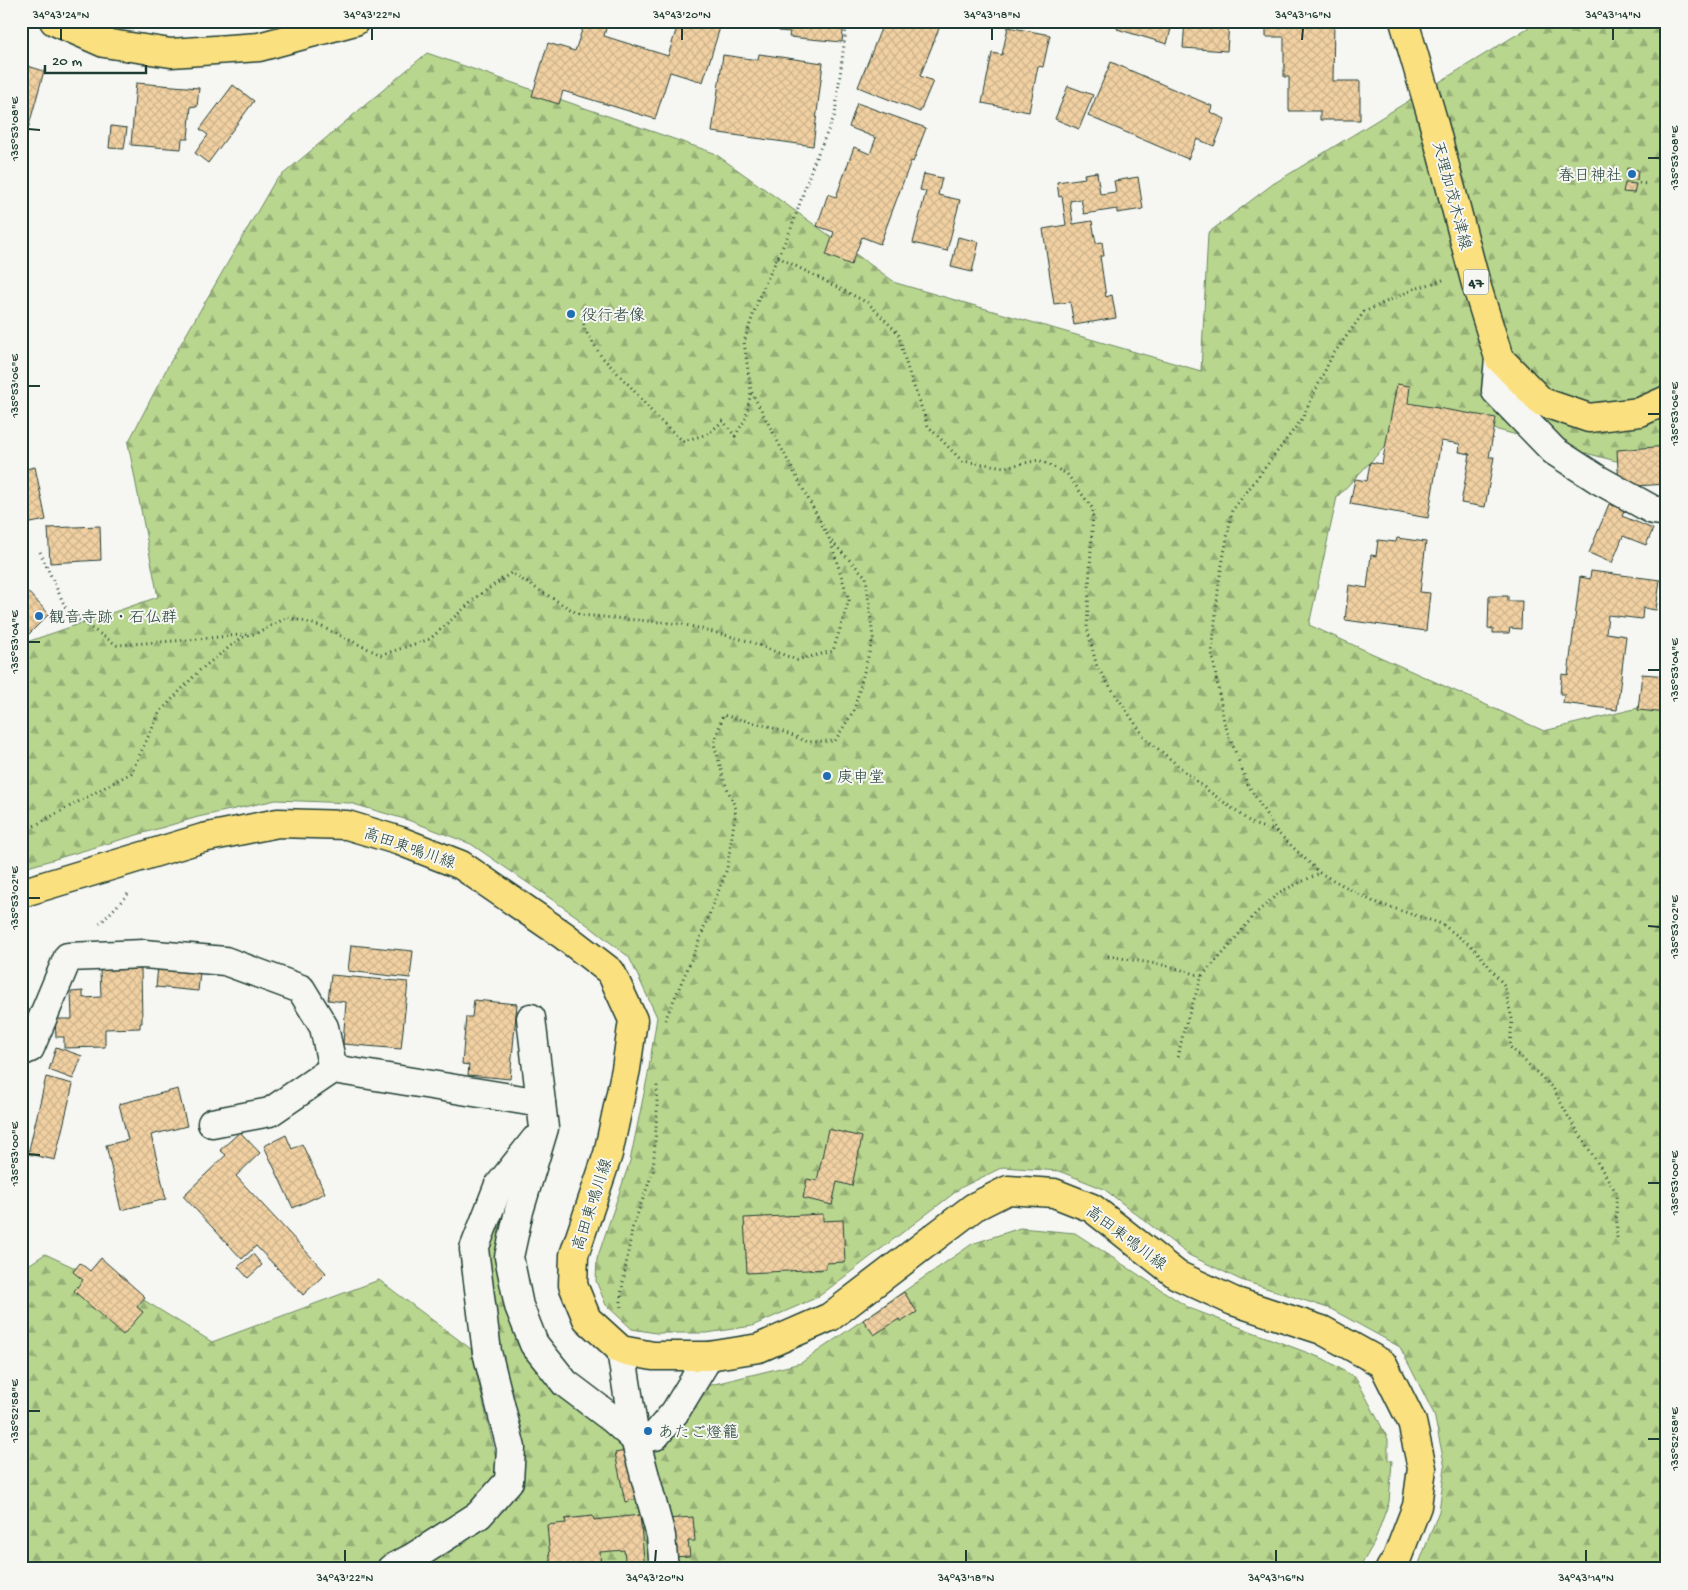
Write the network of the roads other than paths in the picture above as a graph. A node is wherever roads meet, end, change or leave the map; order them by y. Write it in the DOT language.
graph roads {
  1 [pos="54,21"];
  2 [pos="355,21"];
  3 [pos="1404,21"];
  4 [pos="1499,358"];
  5 [pos="1667,400"];
  6 [pos="1667,512"];
  7 [pos="21,893"];
  8 [pos="532,1018"];
  9 [pos="21,1052"];
  10 [pos="333,1069"];
  11 [pos="542,1115"];
  12 [pos="212,1123"];
  13 [pos="621,1350"];
  14 [pos="709,1356"];
  15 [pos="635,1439"];
  16 [pos="391,1569"];
  17 [pos="664,1569"];
  18 [pos="1390,1569"];
  1 -- 2 [label="main road"];
  3 -- 4 [label="main road, 天理加茂木津線 / 47"];
  4 -- 5 [label="main road, 天理加茂木津線 / 47"];
  4 -- 6 [label="street"];
  7 -- 13 [label="main road, 高田東鳴川線"];
  8 -- 11 [label="street"];
  9 -- 10 [label="street"];
  10 -- 11 [label="street"];
  10 -- 12 [label="street"];
  11 -- 15 [label="street"];
  11 -- 16 [label="street"];
  13 -- 14 [label="main road, 高田東鳴川線"];
  13 -- 15 [label="street"];
  14 -- 15 [label="street"];
  14 -- 18 [label="main road, 高田東鳴川線"];
  15 -- 17 [label="street"];
}
